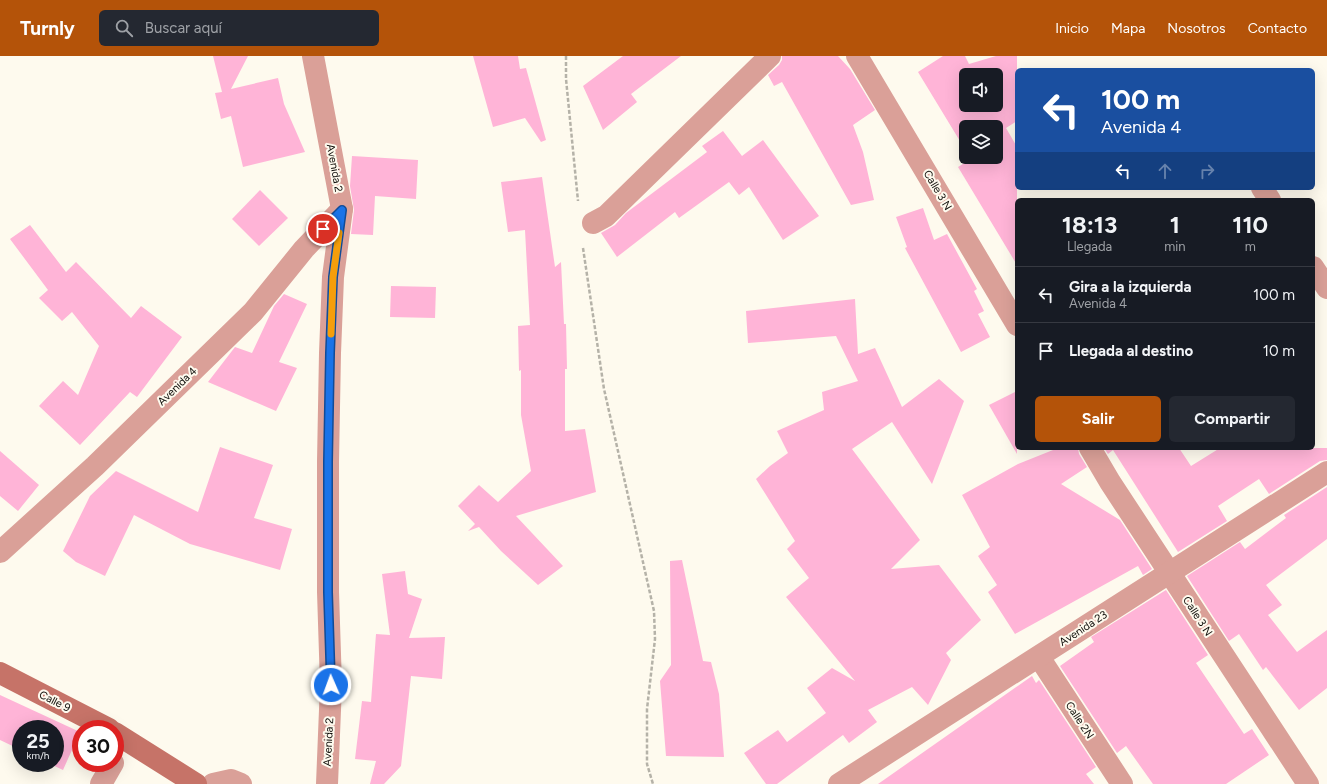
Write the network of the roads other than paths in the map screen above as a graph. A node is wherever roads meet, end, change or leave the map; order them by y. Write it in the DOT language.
graph roads {
  1 [pos="313,56"];
  2 [pos="770,56"];
  3 [pos="857,56"];
  4 [pos="342,210"];
  5 [pos="586,216"];
  6 [pos="1315,270"];
  7 [pos="1327,288"];
  8 [pos="1015,322"];
  9 [pos="1091,450"];
  10 [pos="1327,472"];
  11 [pos="0,552"];
  12 [pos="1170,573"];
  13 [pos="1039,657"];
  14 [pos="0,673"];
  15 [pos="91,720"];
  16 [pos="124,739"];
  17 [pos="108,772"];
  18 [pos="326,783"];
  19 [pos="101,784"];
  20 [pos="196,784"];
  21 [pos="213,784"];
  22 [pos="241,784"];
  23 [pos="839,784"];
  24 [pos="1122,784"];
  25 [pos="1308,784"];
  1 -- 4 [label="street, Avenida 2"];
  2 -- 5 [label="street"];
  3 -- 8 [label="street, Calle 3 N"];
  4 -- 11 [label="street, Avenida 4"];
  4 -- 18 [label="street, Avenida 2"];
  6 -- 7 [label="street"];
  9 -- 12 [label="street, Calle 3 N"];
  10 -- 12 [label="street, Avenida 23"];
  12 -- 13 [label="street, Avenida 23"];
  12 -- 25 [label="street, Calle 3 N"];
  13 -- 23 [label="street, Avenida 23"];
  13 -- 24 [label="street, Calle 2N"];
  14 -- 15 [label="street, Calle 9"];
  16 -- 20 [label="street, Calle 9"];
  17 -- 19 [label="street"];
  21 -- 22 [label="street"];
}
